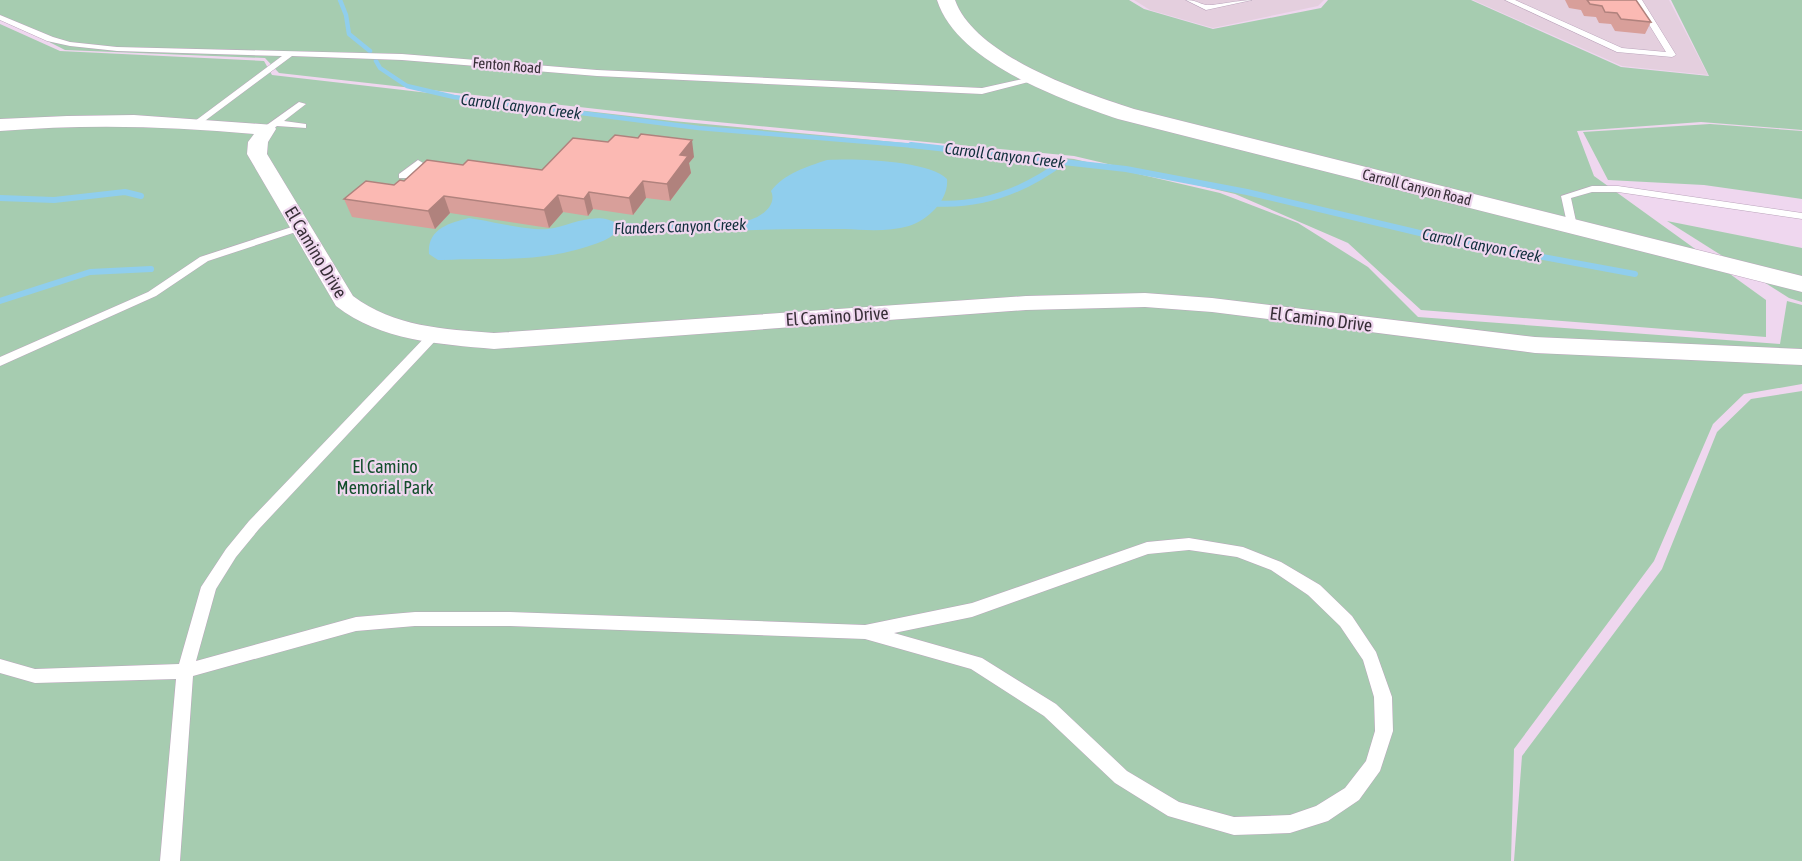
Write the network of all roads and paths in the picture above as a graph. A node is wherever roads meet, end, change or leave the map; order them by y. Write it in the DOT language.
graph roads {
  1 [pos="946,0"];
  2 [pos="1190,0"];
  3 [pos="1248,0"];
  4 [pos="1509,0"];
  5 [pos="1537,0"];
  6 [pos="1638,0"];
  7 [pos="1543,14"];
  8 [pos="0,16"];
  9 [pos="290,54"];
  10 [pos="1027,81"];
  11 [pos="302,104"];
  12 [pos="198,123"];
  13 [pos="0,125"];
  14 [pos="303,126"];
  15 [pos="268,134"];
  16 [pos="418,163"];
  17 [pos="403,176"];
  18 [pos="1802,216"];
  19 [pos="1572,225"];
  20 [pos="301,227"];
  21 [pos="1802,284"];
  22 [pos="433,336"];
  23 [pos="1802,357"];
  24 [pos="0,362"];
  25 [pos="866,632"];
  26 [pos="0,666"];
  27 [pos="185,671"];
  28 [pos="170,861"];
  1 -- 10 [label="main road, Carroll Canyon Road"];
  2 -- 3 [label="lane"];
  4 -- 7 [label="lane"];
  5 -- 7 [label="lane"];
  6 -- 7 [label="lane"];
  8 -- 9 [label="lane, Fenton Road"];
  9 -- 10 [label="lane, Fenton Road"];
  9 -- 12 [label="lane"];
  10 -- 19 [label="main road, Carroll Canyon Road"];
  11 -- 15 [label="lane"];
  12 -- 13 [label="street"];
  12 -- 15 [label="street"];
  14 -- 15 [label="lane"];
  15 -- 20 [label="street, El Camino Drive"];
  16 -- 17 [label="lane"];
  18 -- 19 [label="lane"];
  19 -- 21 [label="main road, Carroll Canyon Road"];
  20 -- 22 [label="street, El Camino Drive"];
  20 -- 24 [label="lane"];
  22 -- 23 [label="street, El Camino Drive"];
  22 -- 27 [label="lane"];
  25 -- 25 [label="lane"];
  25 -- 27 [label="lane"];
  26 -- 27 [label="lane"];
  27 -- 28 [label="lane"];
}
